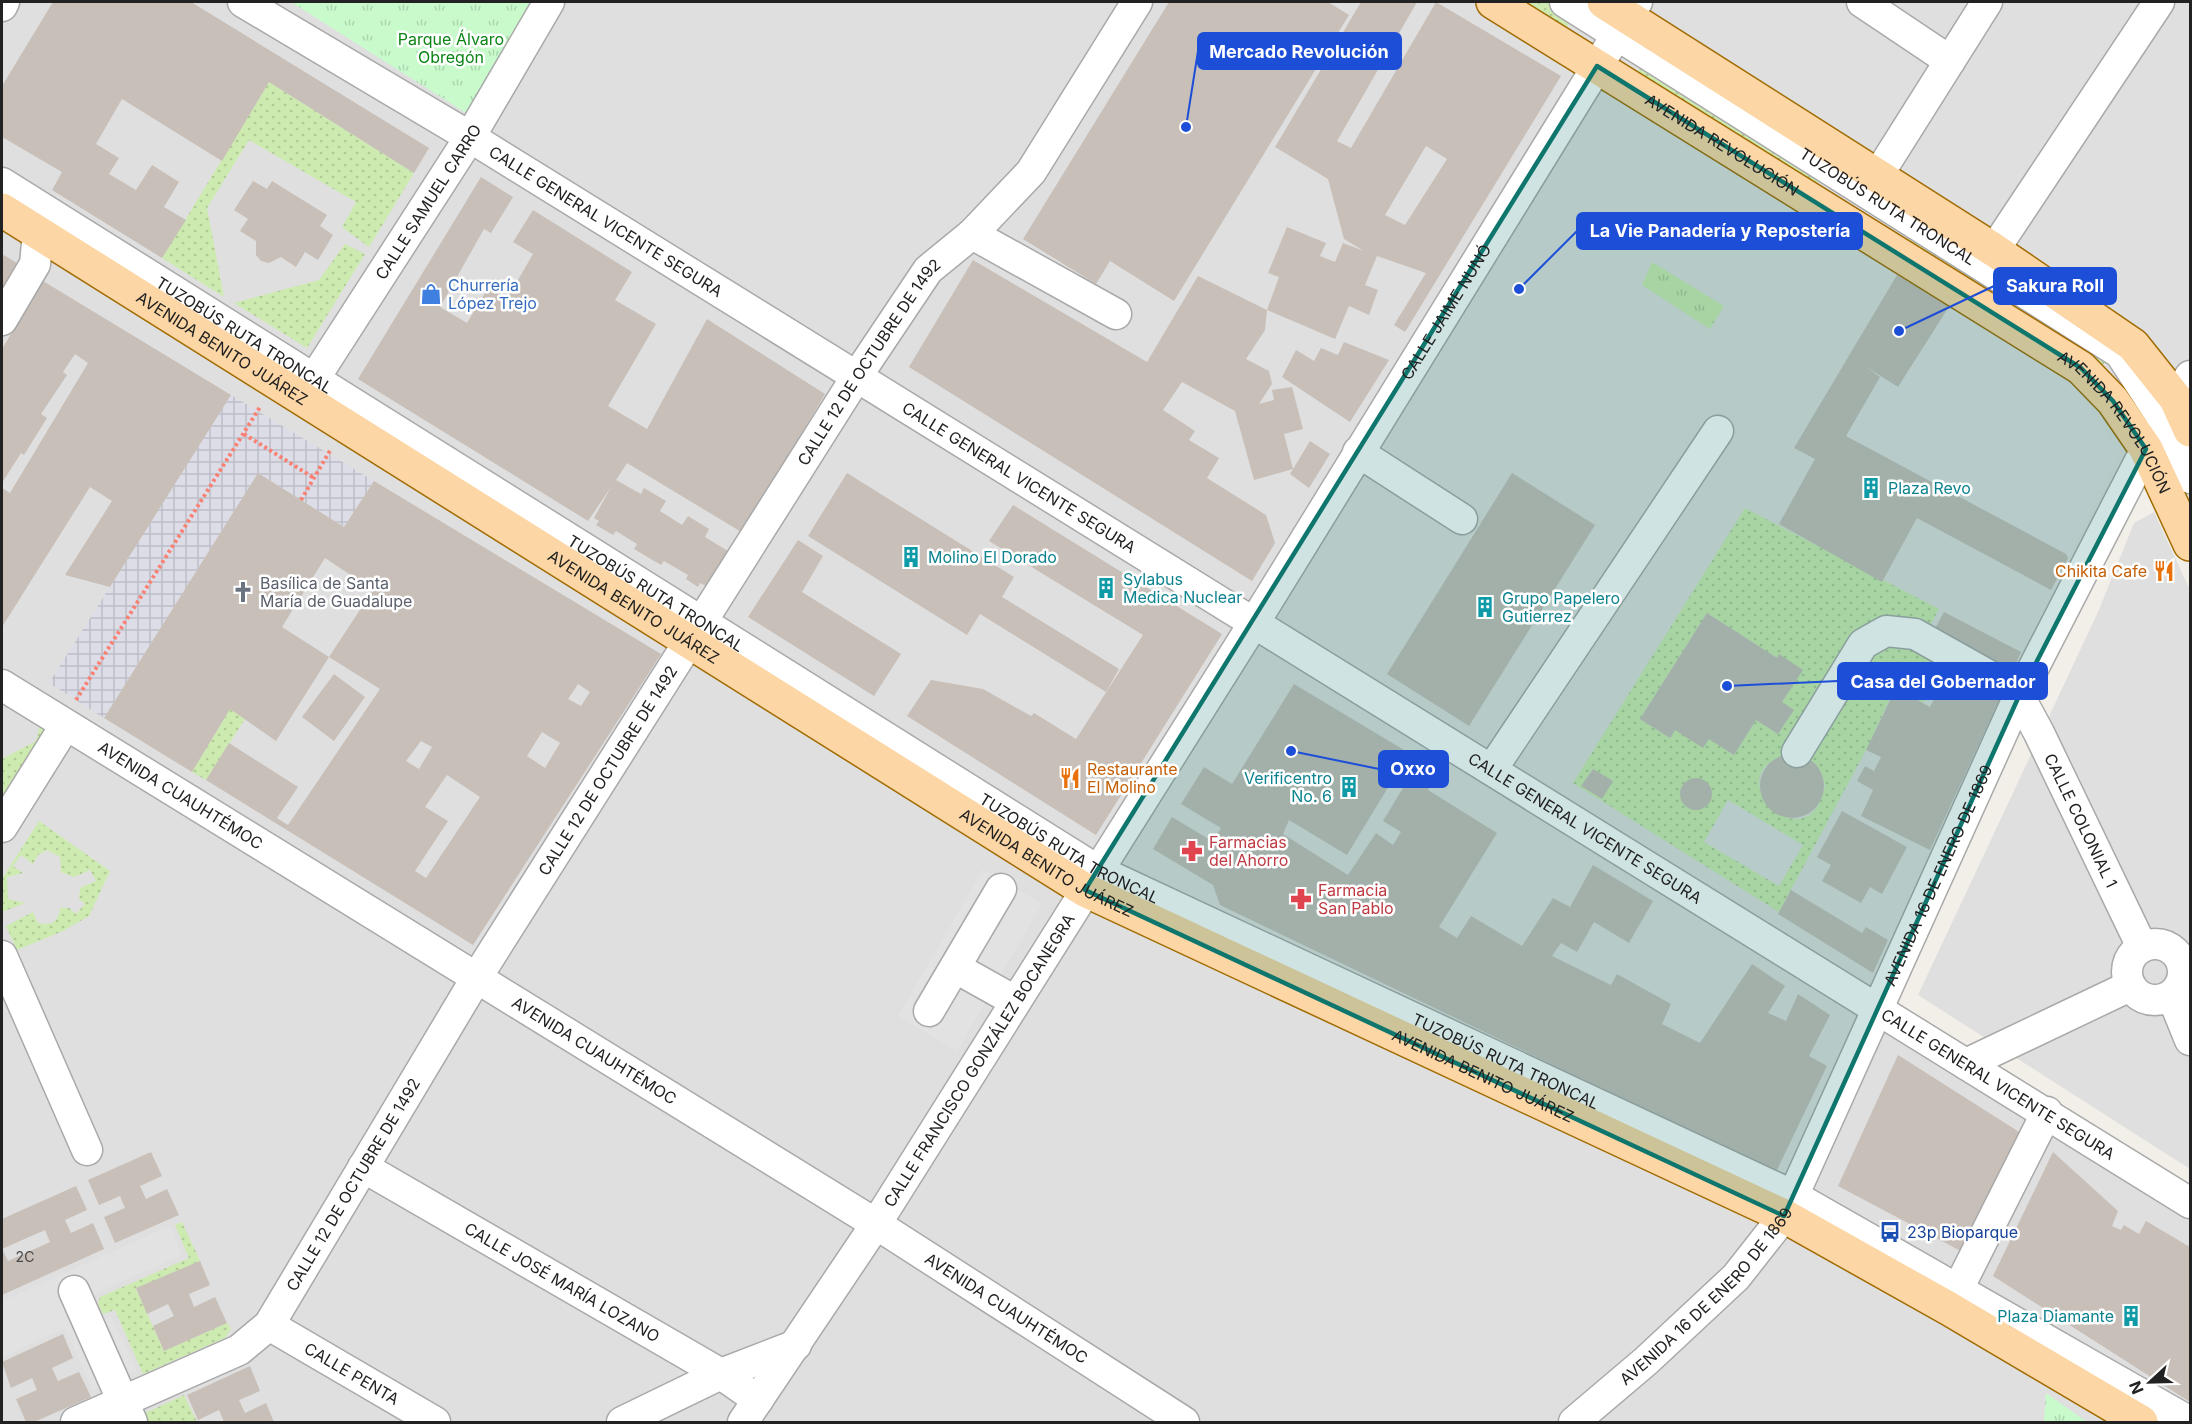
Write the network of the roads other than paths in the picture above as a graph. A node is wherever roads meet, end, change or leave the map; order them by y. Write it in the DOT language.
graph roads {
  1 [pos="4,2"];
  2 [pos="243,2"];
  3 [pos="549,2"];
  4 [pos="1137,2"];
  5 [pos="1493,2"];
  6 [pos="1565,2"];
  7 [pos="1862,2"];
  8 [pos="1988,2"];
  9 [pos="2158,2"];
  10 [pos="2,6"];
  11 [pos="1621,13"];
  12 [pos="1950,61"];
  13 [pos="1597,66"];
  14 [pos="470,137"];
  15 [pos="1878,175"];
  16 [pos="2,183"];
  17 [pos="2,210"];
  18 [pos="38,233"];
  19 [pos="972,234"];
  20 [pos="1994,250"];
  21 [pos="1116,314"];
  22 [pos="2,320"];
  23 [pos="857,376"];
  24 [pos="307,390"];
  25 [pos="2180,406"];
  26 [pos="1718,431"];
  27 [pos="2146,449"];
  28 [pos="1358,452"];
  29 [pos="2190,478"];
  30 [pos="1462,519"];
  31 [pos="2190,544"];
  32 [pos="1254,623"];
  33 [pos="697,631"];
  34 [pos="2,685"];
  35 [pos="2007,686"];
  36 [pos="65,726"];
  37 [pos="1797,752"];
  38 [pos="1492,769"];
  39 [pos="2,827"];
  40 [pos="1091,880"];
  41 [pos="1001,889"];
  42 [pos="2142,947"];
  43 [pos="2,956"];
  44 [pos="2186,958"];
  45 [pos="956,968"];
  46 [pos="477,977"];
  47 [pos="2130,986"];
  48 [pos="2172,996"];
  49 [pos="1015,1001"];
  50 [pos="1877,1010"];
  51 [pos="929,1011"];
  52 [pos="2190,1040"];
  53 [pos="1966,1064"];
  54 [pos="2047,1112"];
  55 [pos="87,1150"];
  56 [pos="363,1167"];
  57 [pos="2190,1203"];
  58 [pos="1789,1206"];
  59 [pos="876,1224"];
  60 [pos="74,1291"];
  61 [pos="1953,1298"];
  62 [pos="269,1325"];
  63 [pos="796,1345"];
  64 [pos="721,1374"];
  65 [pos="751,1411"];
  66 [pos="128,1412"];
  67 [pos="76,1422"];
  68 [pos="435,1422"];
  69 [pos="622,1422"];
  70 [pos="1184,1422"];
  71 [pos="1574,1422"];
  72 [pos="2141,1422"];
  73 [pos="2190,1422"];
  1 -- 10 [label="street"];
  2 -- 14 [label="street, CALLE GENERAL VICENTE SEGURA"];
  3 -- 14 [label="street, CALLE SAMUEL CARRO"];
  4 -- 19 [label="street, CALLE 12 DE OCTUBRE DE 1492"];
  5 -- 13 [label="main road, AVENIDA REVOLUCIÓN"];
  6 -- 11 [label="street, TUZOBÚS RUTA TRONCAL"];
  7 -- 12 [label="street"];
  8 -- 12 [label="street"];
  9 -- 20 [label="street"];
  11 -- 13 [label="street, CALLE JAIME NUNÓ"];
  11 -- 15 [label="main road"];
  11 -- 25 [label="street, TUZOBÚS RUTA TRONCAL"];
  12 -- 15 [label="street"];
  13 -- 27 [label="main road, AVENIDA REVOLUCIÓN"];
  13 -- 28 [label="street, CALLE JAIME NUNÓ"];
  14 -- 23 [label="street, CALLE GENERAL VICENTE SEGURA"];
  14 -- 24 [label="street, CALLE SAMUEL CARRO"];
  15 -- 20 [label="main road"];
  16 -- 24 [label="street, TUZOBÚS RUTA TRONCAL"];
  17 -- 18 [label="main road, AVENIDA BENITO JUÁREZ"];
  18 -- 22 [label="street"];
  18 -- 24 [label="main road, AVENIDA BENITO JUÁREZ"];
  19 -- 21 [label="street"];
  19 -- 23 [label="street, CALLE 12 DE OCTUBRE DE 1492"];
  20 -- 25 [label="main road"];
  23 -- 32 [label="street, CALLE GENERAL VICENTE SEGURA"];
  23 -- 33 [label="street, CALLE 12 DE OCTUBRE DE 1492"];
  24 -- 33 [label="main road, AVENIDA BENITO JUÁREZ"];
  25 -- 27 [label="street, AVENIDA 16 DE ENERO DE 1869"];
  25 -- 29 [label="street, TUZOBÚS RUTA TRONCAL"];
  26 -- 38 [label="street"];
  27 -- 31 [label="main road, AVENIDA REVOLUCIÓN"];
  27 -- 35 [label="street, AVENIDA 16 DE ENERO DE 1869"];
  28 -- 30 [label="street"];
  28 -- 32 [label="street, CALLE JAIME NUNÓ"];
  32 -- 38 [label="street, CALLE GENERAL VICENTE SEGURA"];
  32 -- 40 [label="street, CALLE FRANCISCO GONZÁLEZ BOCANEGRA"];
  33 -- 40 [label="main road, AVENIDA BENITO JUÁREZ"];
  33 -- 46 [label="street, CALLE 12 DE OCTUBRE DE 1492"];
  34 -- 36 [label="street, AVENIDA CUAUHTÉMOC"];
  35 -- 37 [label="street"];
  35 -- 42 [label="street, CALLE COLONIAL 1"];
  35 -- 50 [label="street, AVENIDA 16 DE ENERO DE 1869"];
  36 -- 39 [label="street"];
  36 -- 46 [label="street, AVENIDA CUAUHTÉMOC"];
  38 -- 50 [label="street, CALLE GENERAL VICENTE SEGURA"];
  40 -- 49 [label="street, CALLE FRANCISCO GONZÁLEZ BOCANEGRA"];
  40 -- 58 [label="main road, AVENIDA BENITO JUÁREZ"];
  41 -- 45 [label="street"];
  42 -- 44 [label="street"];
  42 -- 47 [label="street"];
  43 -- 55 [label="street"];
  44 -- 48 [label="street"];
  45 -- 49 [label="street"];
  45 -- 51 [label="street"];
  46 -- 56 [label="street, CALLE 12 DE OCTUBRE DE 1492"];
  46 -- 59 [label="street, AVENIDA CUAUHTÉMOC"];
  47 -- 48 [label="street"];
  47 -- 53 [label="street"];
  48 -- 52 [label="street"];
  49 -- 59 [label="street, CALLE FRANCISCO GONZÁLEZ BOCANEGRA"];
  50 -- 53 [label="street, CALLE GENERAL VICENTE SEGURA"];
  50 -- 58 [label="street, AVENIDA 16 DE ENERO DE 1869"];
  53 -- 54 [label="street, CALLE GENERAL VICENTE SEGURA"];
  54 -- 57 [label="street, CALLE GENERAL VICENTE SEGURA"];
  54 -- 61 [label="street"];
  56 -- 62 [label="street, CALLE 12 DE OCTUBRE DE 1492"];
  56 -- 64 [label="street, CALLE JOSÉ MARÍA LOZANO"];
  58 -- 61 [label="main road, AVENIDA BENITO JUÁREZ"];
  58 -- 71 [label="street, AVENIDA 16 DE ENERO DE 1869"];
  59 -- 63 [label="street, CALLE FRANCISCO GONZÁLEZ BOCANEGRA"];
  59 -- 70 [label="street, AVENIDA CUAUHTÉMOC"];
  60 -- 66 [label="street"];
  61 -- 72 [label="main road, AVENIDA BENITO JUÁREZ"];
  61 -- 73 [label="street"];
  62 -- 66 [label="street, CALLE 12 DE OCTUBRE DE 1492"];
  62 -- 68 [label="street, CALLE PENTA"];
  63 -- 64 [label="street"];
  63 -- 65 [label="street, CALLE FRANCISCO GONZÁLEZ BOCANEGRA"];
  64 -- 65 [label="street, CALLE JOSÉ MARÍA LOZANO"];
  64 -- 69 [label="street"];
  66 -- 67 [label="street, CALLE 12 DE OCTUBRE DE 1492"];
}
